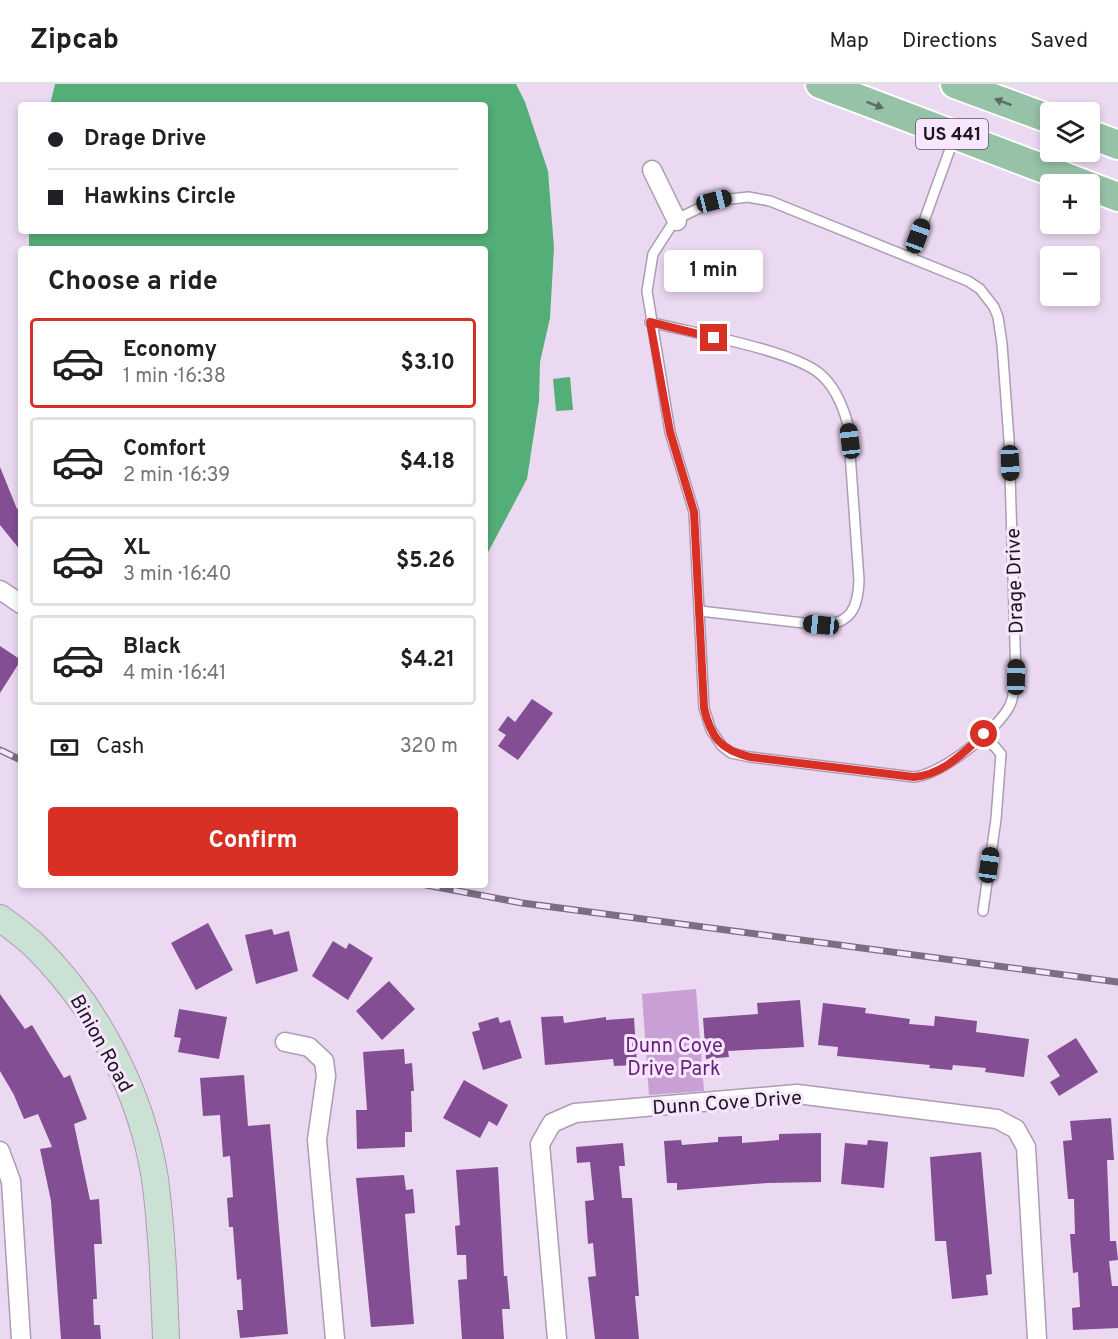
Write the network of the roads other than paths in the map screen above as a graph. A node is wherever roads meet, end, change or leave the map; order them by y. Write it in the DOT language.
graph roads {
  1 [pos="820,84"];
  2 [pos="956,84"];
  3 [pos="1040,115"];
  4 [pos="955,135"];
  5 [pos="1100,138"];
  6 [pos="1118,145"];
  7 [pos="652,170"];
  8 [pos="1058,174"];
  9 [pos="1100,190"];
  10 [pos="1118,197"];
  11 [pos="677,221"];
  12 [pos="911,257"];
  13 [pos="650,322"];
  14 [pos="0,590"];
  15 [pos="18,602"];
  16 [pos="700,611"];
  17 [pos="984,734"];
  18 [pos="982,911"];
  19 [pos="0,918"];
  20 [pos="285,1042"];
  21 [pos="0,1151"];
  22 [pos="21,1339"];
  23 [pos="166,1339"];
  24 [pos="334,1339"];
  25 [pos="557,1339"];
  26 [pos="1037,1339"];
  1 -- 4 [label="main road, US 441, one-way"];
  3 -- 2 [label="main road, US 441, one-way"];
  4 -- 8 [label="main road, US 441"];
  4 -- 12 [label="lane"];
  5 -- 6 [label="main road"];
  7 -- 11 [label="street"];
  9 -- 10 [label="main road"];
  11 -- 12 [label="lane, Drage Drive"];
  11 -- 13 [label="lane, Drage Drive"];
  12 -- 17 [label="lane, Drage Drive"];
  13 -- 16 [label="lane, Drage Drive"];
  13 -- 16 [label="lane"];
  14 -- 15 [label="street"];
  16 -- 17 [label="lane, Drage Drive"];
  17 -- 18 [label="lane"];
  19 -- 23 [label="main road, Binion Road"];
  20 -- 24 [label="street"];
  21 -- 22 [label="street"];
  25 -- 26 [label="street, Dunn Cove Drive"];
}
